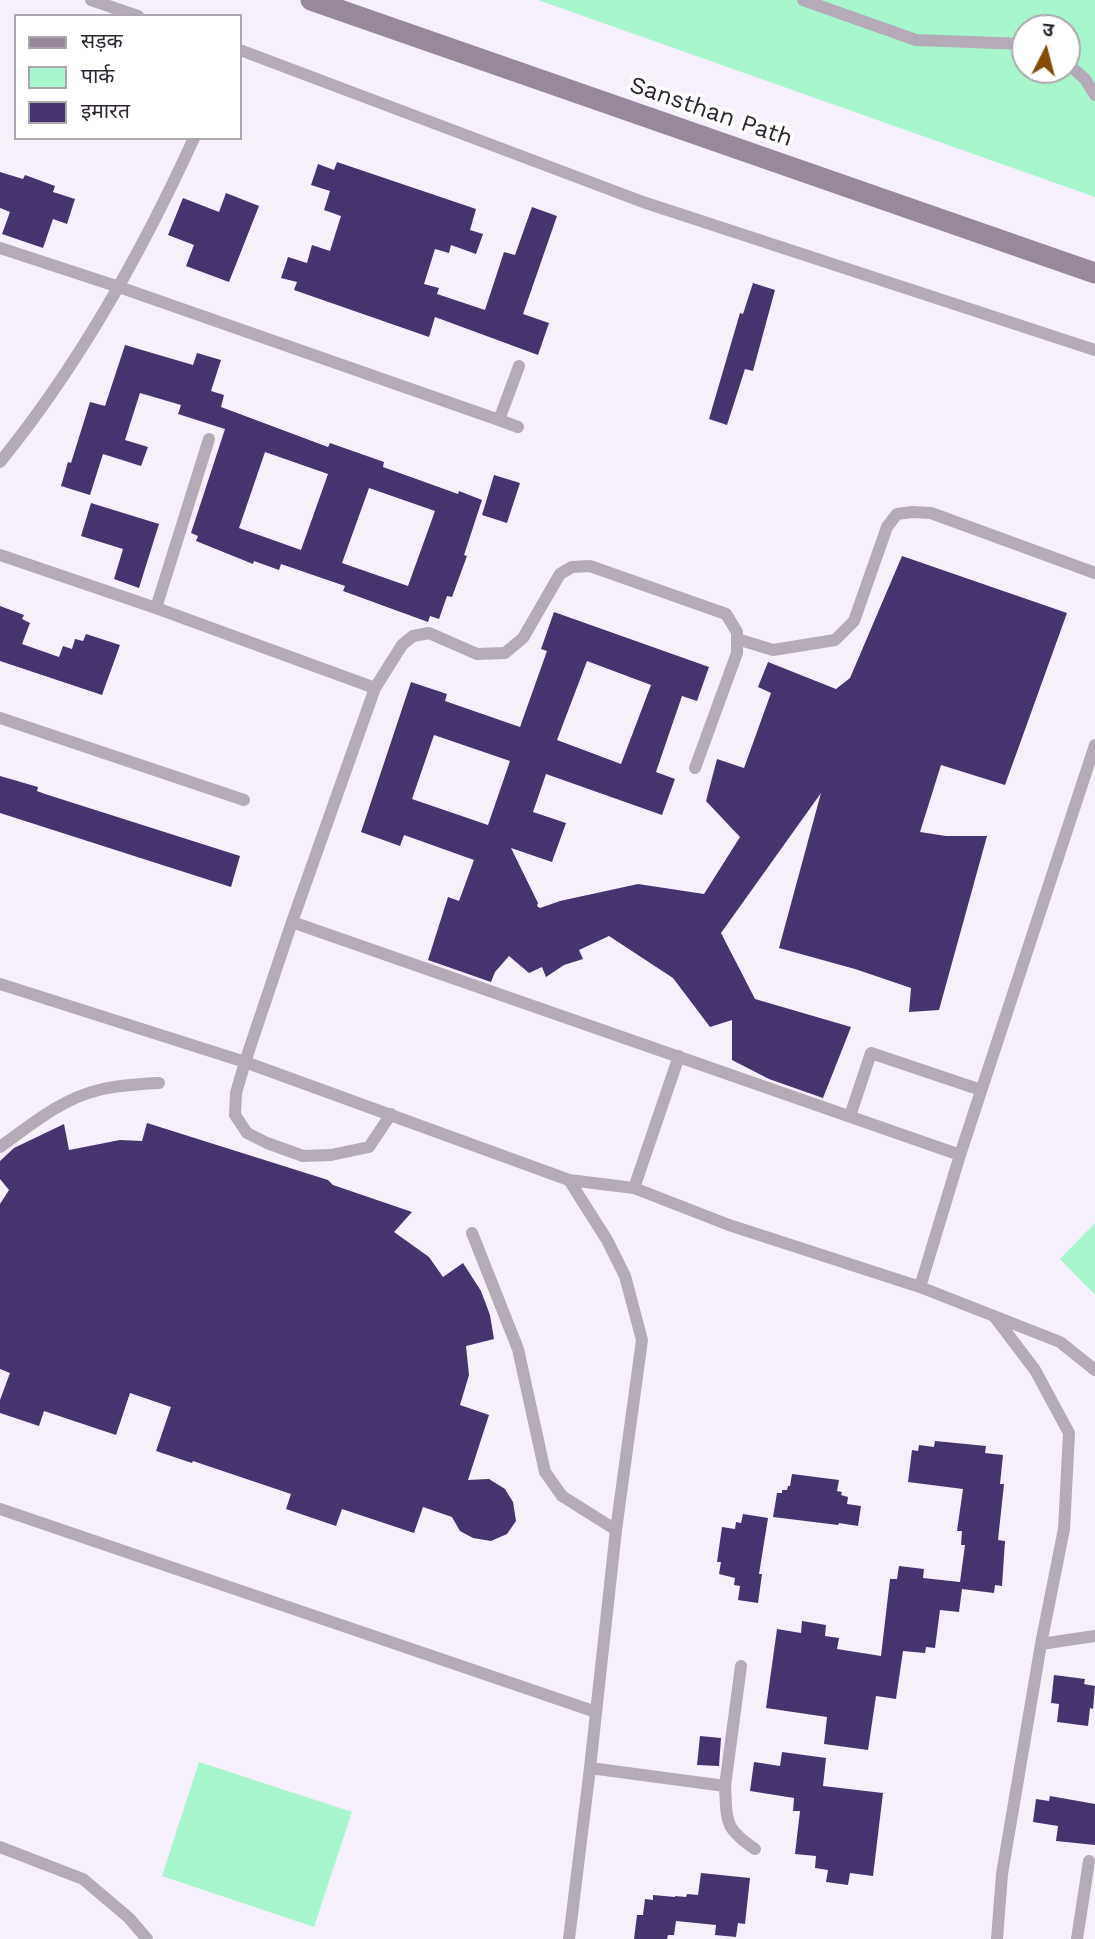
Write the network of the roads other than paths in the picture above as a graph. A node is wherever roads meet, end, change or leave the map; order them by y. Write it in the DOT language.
graph roads {
  1 [pos="91,0"];
  2 [pos="311,0"];
  3 [pos="803,0"];
  4 [pos="132,14"];
  5 [pos="1011,43"];
  6 [pos="242,51"];
  7 [pos="1081,75"];
  8 [pos="1095,95"];
  9 [pos="193,140"];
  10 [pos="0,248"];
  11 [pos="1095,273"];
  12 [pos="119,286"];
  13 [pos="1095,350"];
  14 [pos="519,366"];
  15 [pos="499,420"];
  16 [pos="518,427"];
  17 [pos="209,439"];
  18 [pos="0,462"];
  19 [pos="0,555"];
  20 [pos="1095,573"];
  21 [pos="156,608"];
  22 [pos="737,639"];
  23 [pos="375,688"];
  24 [pos="0,718"];
  25 [pos="1095,745"];
  26 [pos="695,768"];
  27 [pos="244,800"];
  28 [pos="292,922"];
  29 [pos="0,984"];
  30 [pos="679,1056"];
  31 [pos="246,1062"];
  32 [pos="159,1083"];
  33 [pos="981,1090"];
  34 [pos="391,1114"];
  35 [pos="850,1116"];
  36 [pos="0,1147"];
  37 [pos="960,1155"];
  38 [pos="569,1180"];
  39 [pos="634,1188"];
  40 [pos="472,1233"];
  41 [pos="920,1287"];
  42 [pos="994,1316"];
  43 [pos="1095,1370"];
  44 [pos="0,1510"];
  45 [pos="616,1530"];
  46 [pos="1095,1636"];
  47 [pos="1041,1644"];
  48 [pos="741,1666"];
  49 [pos="596,1712"];
  50 [pos="590,1768"];
  51 [pos="725,1786"];
  52 [pos="0,1847"];
  53 [pos="755,1849"];
  54 [pos="1089,1861"];
  55 [pos="147,1939"];
  56 [pos="569,1939"];
  57 [pos="996,1939"];
  58 [pos="1077,1939"];
  1 -- 4 [label="lane"];
  2 -- 11 [label="street, Sansthan Path"];
  3 -- 5 [label="lane"];
  6 -- 13 [label="lane"];
  7 -- 8 [label="lane"];
  9 -- 12 [label="lane"];
  10 -- 12 [label="lane"];
  12 -- 15 [label="lane"];
  12 -- 18 [label="lane"];
  14 -- 15 [label="lane"];
  15 -- 16 [label="lane"];
  17 -- 21 [label="lane"];
  19 -- 21 [label="lane"];
  20 -- 22 [label="lane"];
  21 -- 23 [label="lane"];
  22 -- 23 [label="lane"];
  22 -- 26 [label="lane"];
  23 -- 28 [label="lane"];
  24 -- 27 [label="lane"];
  25 -- 33 [label="lane"];
  28 -- 30 [label="lane"];
  28 -- 31 [label="lane"];
  29 -- 31 [label="lane"];
  30 -- 35 [label="lane"];
  30 -- 39 [label="lane"];
  31 -- 34 [label="lane"];
  31 -- 34 [label="lane"];
  32 -- 36 [label="lane"];
  33 -- 35 [label="lane"];
  33 -- 37 [label="lane"];
  34 -- 38 [label="lane"];
  35 -- 37 [label="lane"];
  37 -- 41 [label="lane"];
  38 -- 39 [label="lane"];
  38 -- 45 [label="lane"];
  39 -- 41 [label="lane"];
  40 -- 45 [label="lane"];
  41 -- 42 [label="lane"];
  42 -- 43 [label="lane"];
  42 -- 47 [label="lane"];
  44 -- 49 [label="lane"];
  45 -- 49 [label="lane"];
  46 -- 47 [label="lane"];
  47 -- 57 [label="lane"];
  48 -- 51 [label="lane"];
  49 -- 50 [label="lane"];
  50 -- 51 [label="lane"];
  50 -- 56 [label="lane"];
  51 -- 53 [label="lane"];
  52 -- 55 [label="lane"];
  54 -- 58 [label="lane"];
}
